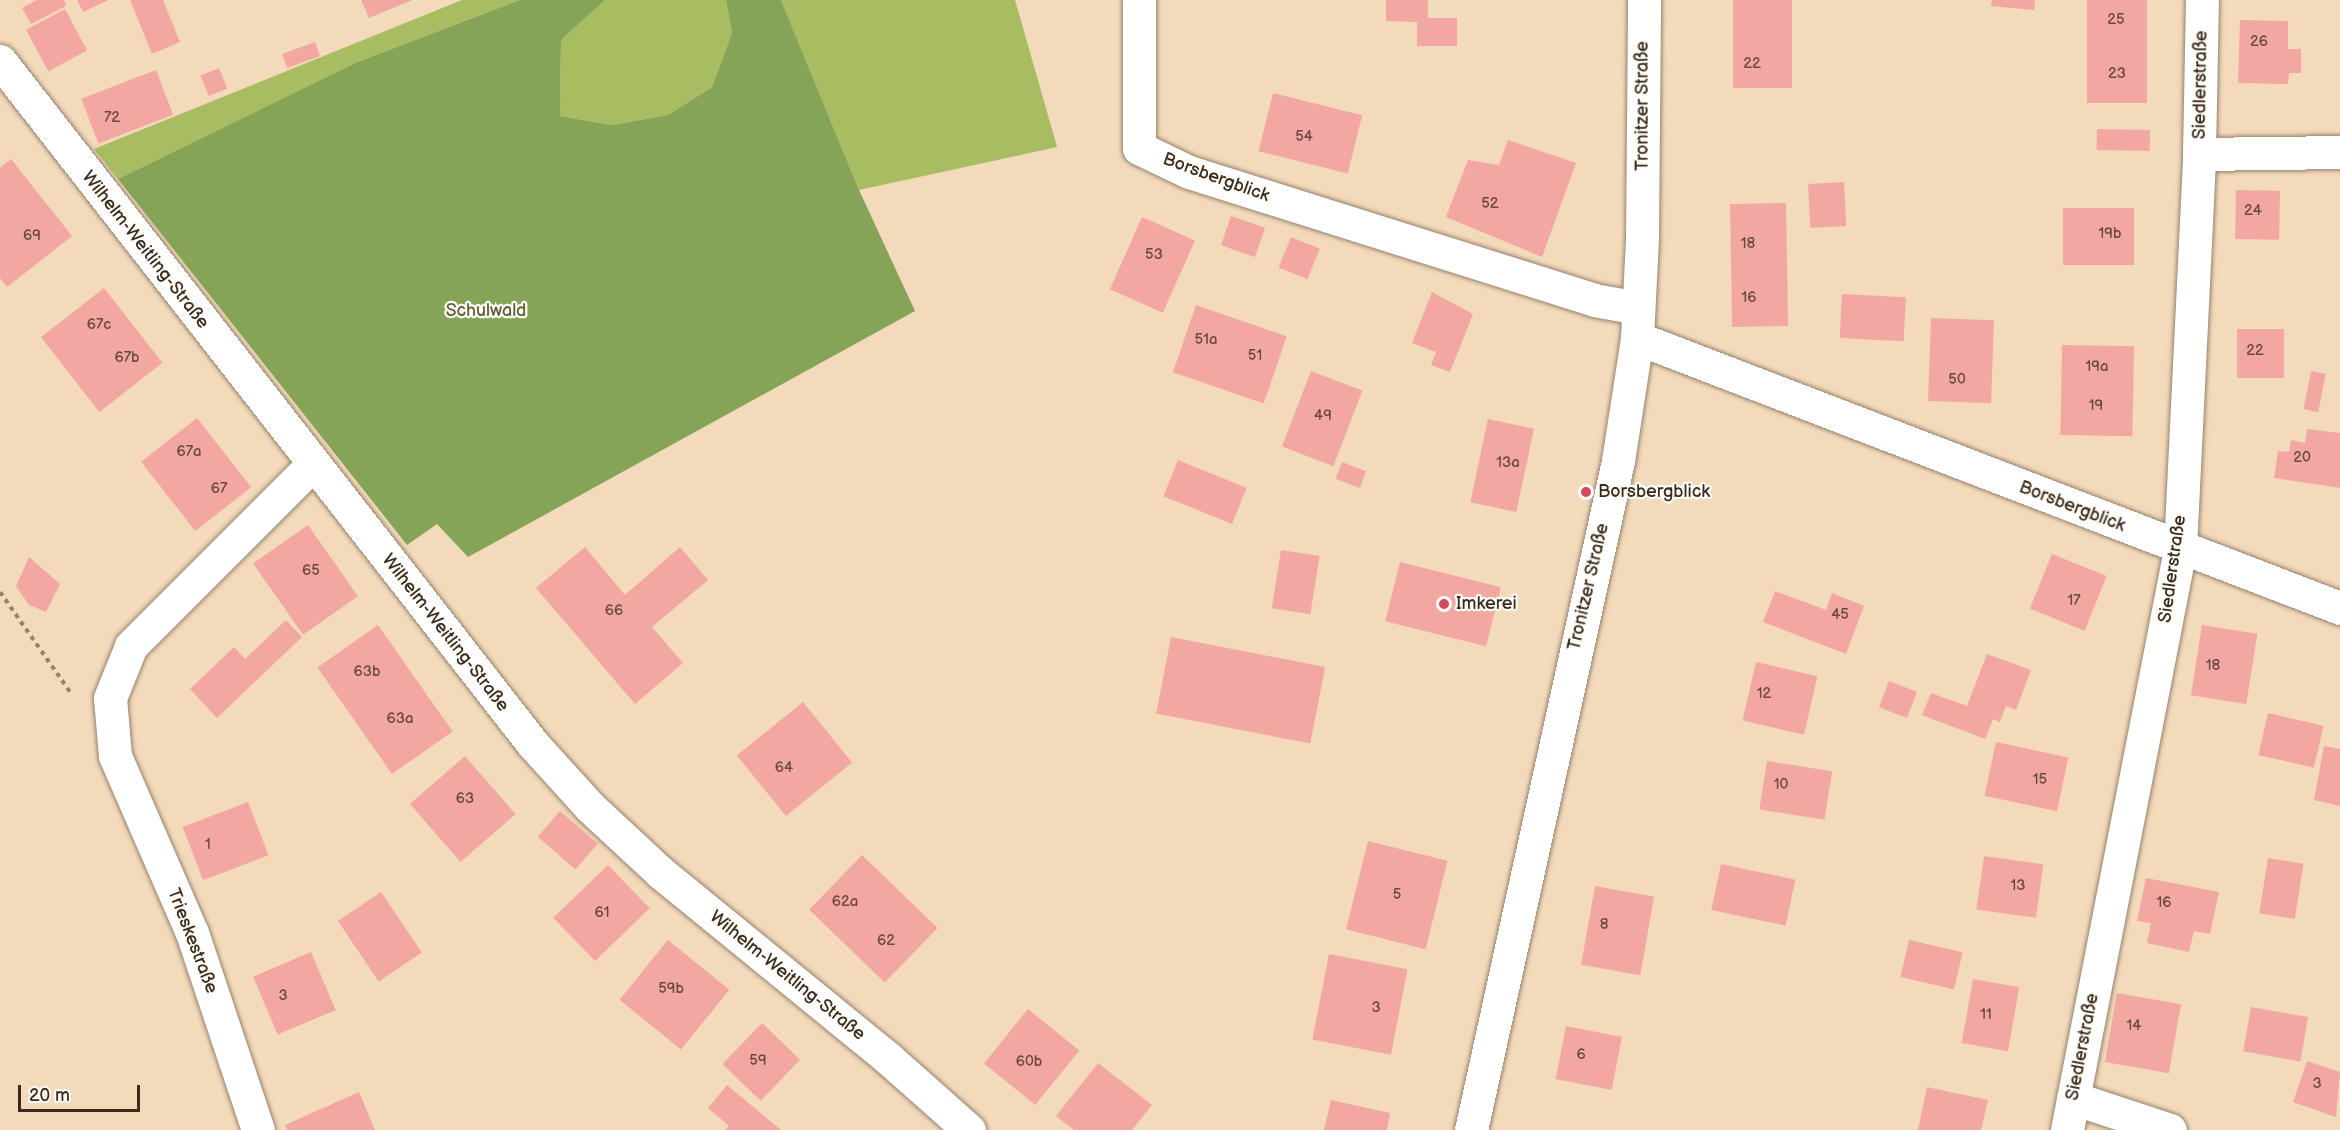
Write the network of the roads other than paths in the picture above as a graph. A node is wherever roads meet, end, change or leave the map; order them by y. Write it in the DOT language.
graph roads {
  1 [pos="1139,0"];
  2 [pos="1644,0"];
  3 [pos="2202,0"];
  4 [pos="0,61"];
  5 [pos="2340,152"];
  6 [pos="2199,154"];
  7 [pos="1637,323"];
  8 [pos="313,464"];
  9 [pos="2180,549"];
  10 [pos="2340,608"];
  11 [pos="2073,1098"];
  12 [pos="258,1130"];
  13 [pos="969,1130"];
  14 [pos="1470,1130"];
  15 [pos="2067,1130"];
  16 [pos="2170,1130"];
  1 -- 7 [label="street, Borsbergblick"];
  2 -- 7 [label="street, Tronitzer Straße"];
  3 -- 6 [label="street, Siedlerstraße"];
  4 -- 8 [label="street, Wilhelm-Weitling-Straße"];
  5 -- 6 [label="street"];
  6 -- 9 [label="street, Siedlerstraße"];
  7 -- 9 [label="street, Borsbergblick"];
  7 -- 14 [label="street, Tronitzer Straße"];
  8 -- 12 [label="street, Trieskestraße"];
  8 -- 13 [label="street, Wilhelm-Weitling-Straße"];
  9 -- 10 [label="street, Borsbergblick"];
  9 -- 11 [label="street, Siedlerstraße"];
  11 -- 15 [label="street, Siedlerstraße"];
  11 -- 16 [label="street"];
}
